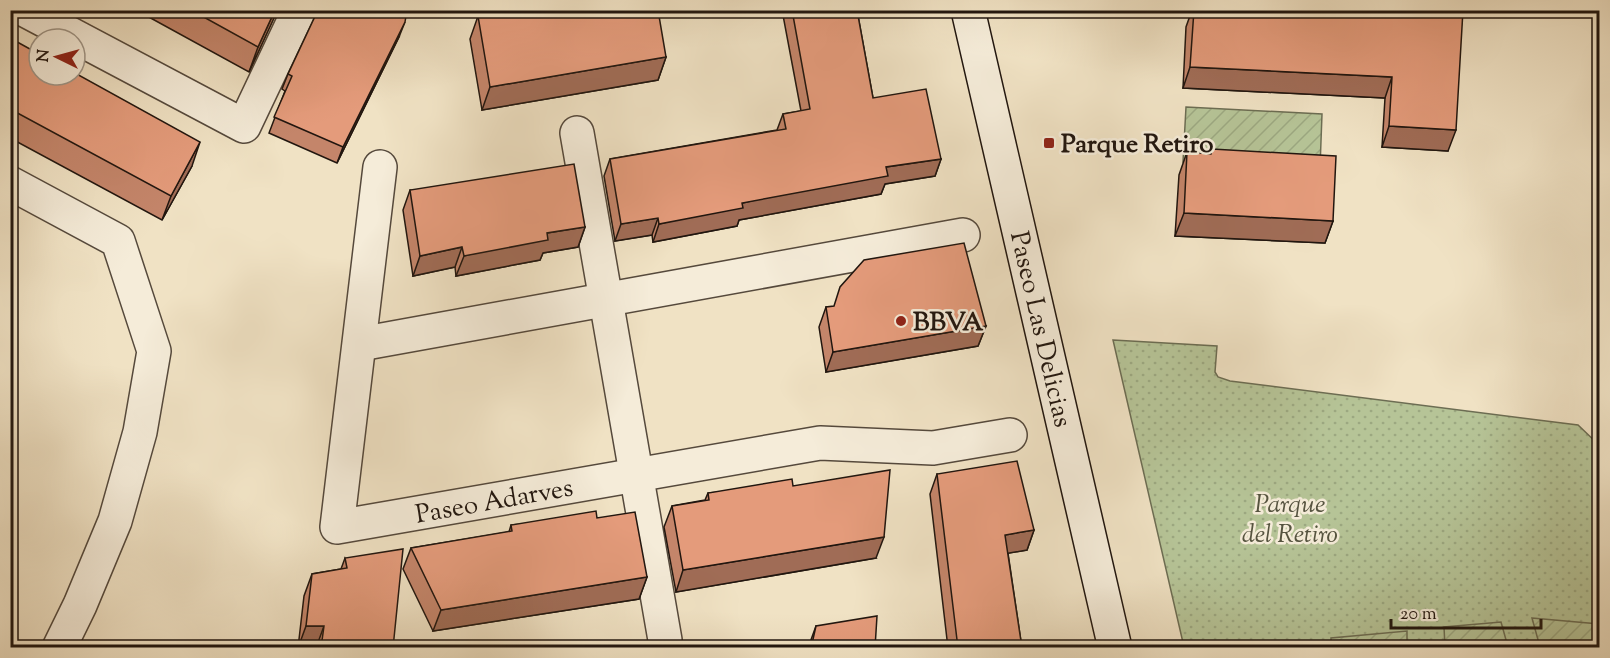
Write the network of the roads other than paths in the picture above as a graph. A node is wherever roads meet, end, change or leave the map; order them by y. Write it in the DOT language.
graph roads {
  1 [pos="25,10"];
  2 [pos="299,10"];
  3 [pos="968,10"];
  4 [pos="577,133"];
  5 [pos="380,167"];
  6 [pos="10,183"];
  7 [pos="963,235"];
  8 [pos="606,299"];
  9 [pos="360,344"];
  10 [pos="1010,435"];
  11 [pos="638,475"];
  12 [pos="665,640"];
  13 [pos="59,648"];
  14 [pos="1115,648"];
  1 -- 2 [label="street"];
  3 -- 14 [label="street, Paseo Las Delicias"];
  4 -- 8 [label="street"];
  5 -- 9 [label="street, Paseo Adarves"];
  6 -- 13 [label="street"];
  7 -- 8 [label="street"];
  8 -- 9 [label="street"];
  8 -- 11 [label="street"];
  9 -- 11 [label="street, Paseo Adarves"];
  10 -- 11 [label="street, Paseo Adarves"];
  11 -- 12 [label="street"];
}
